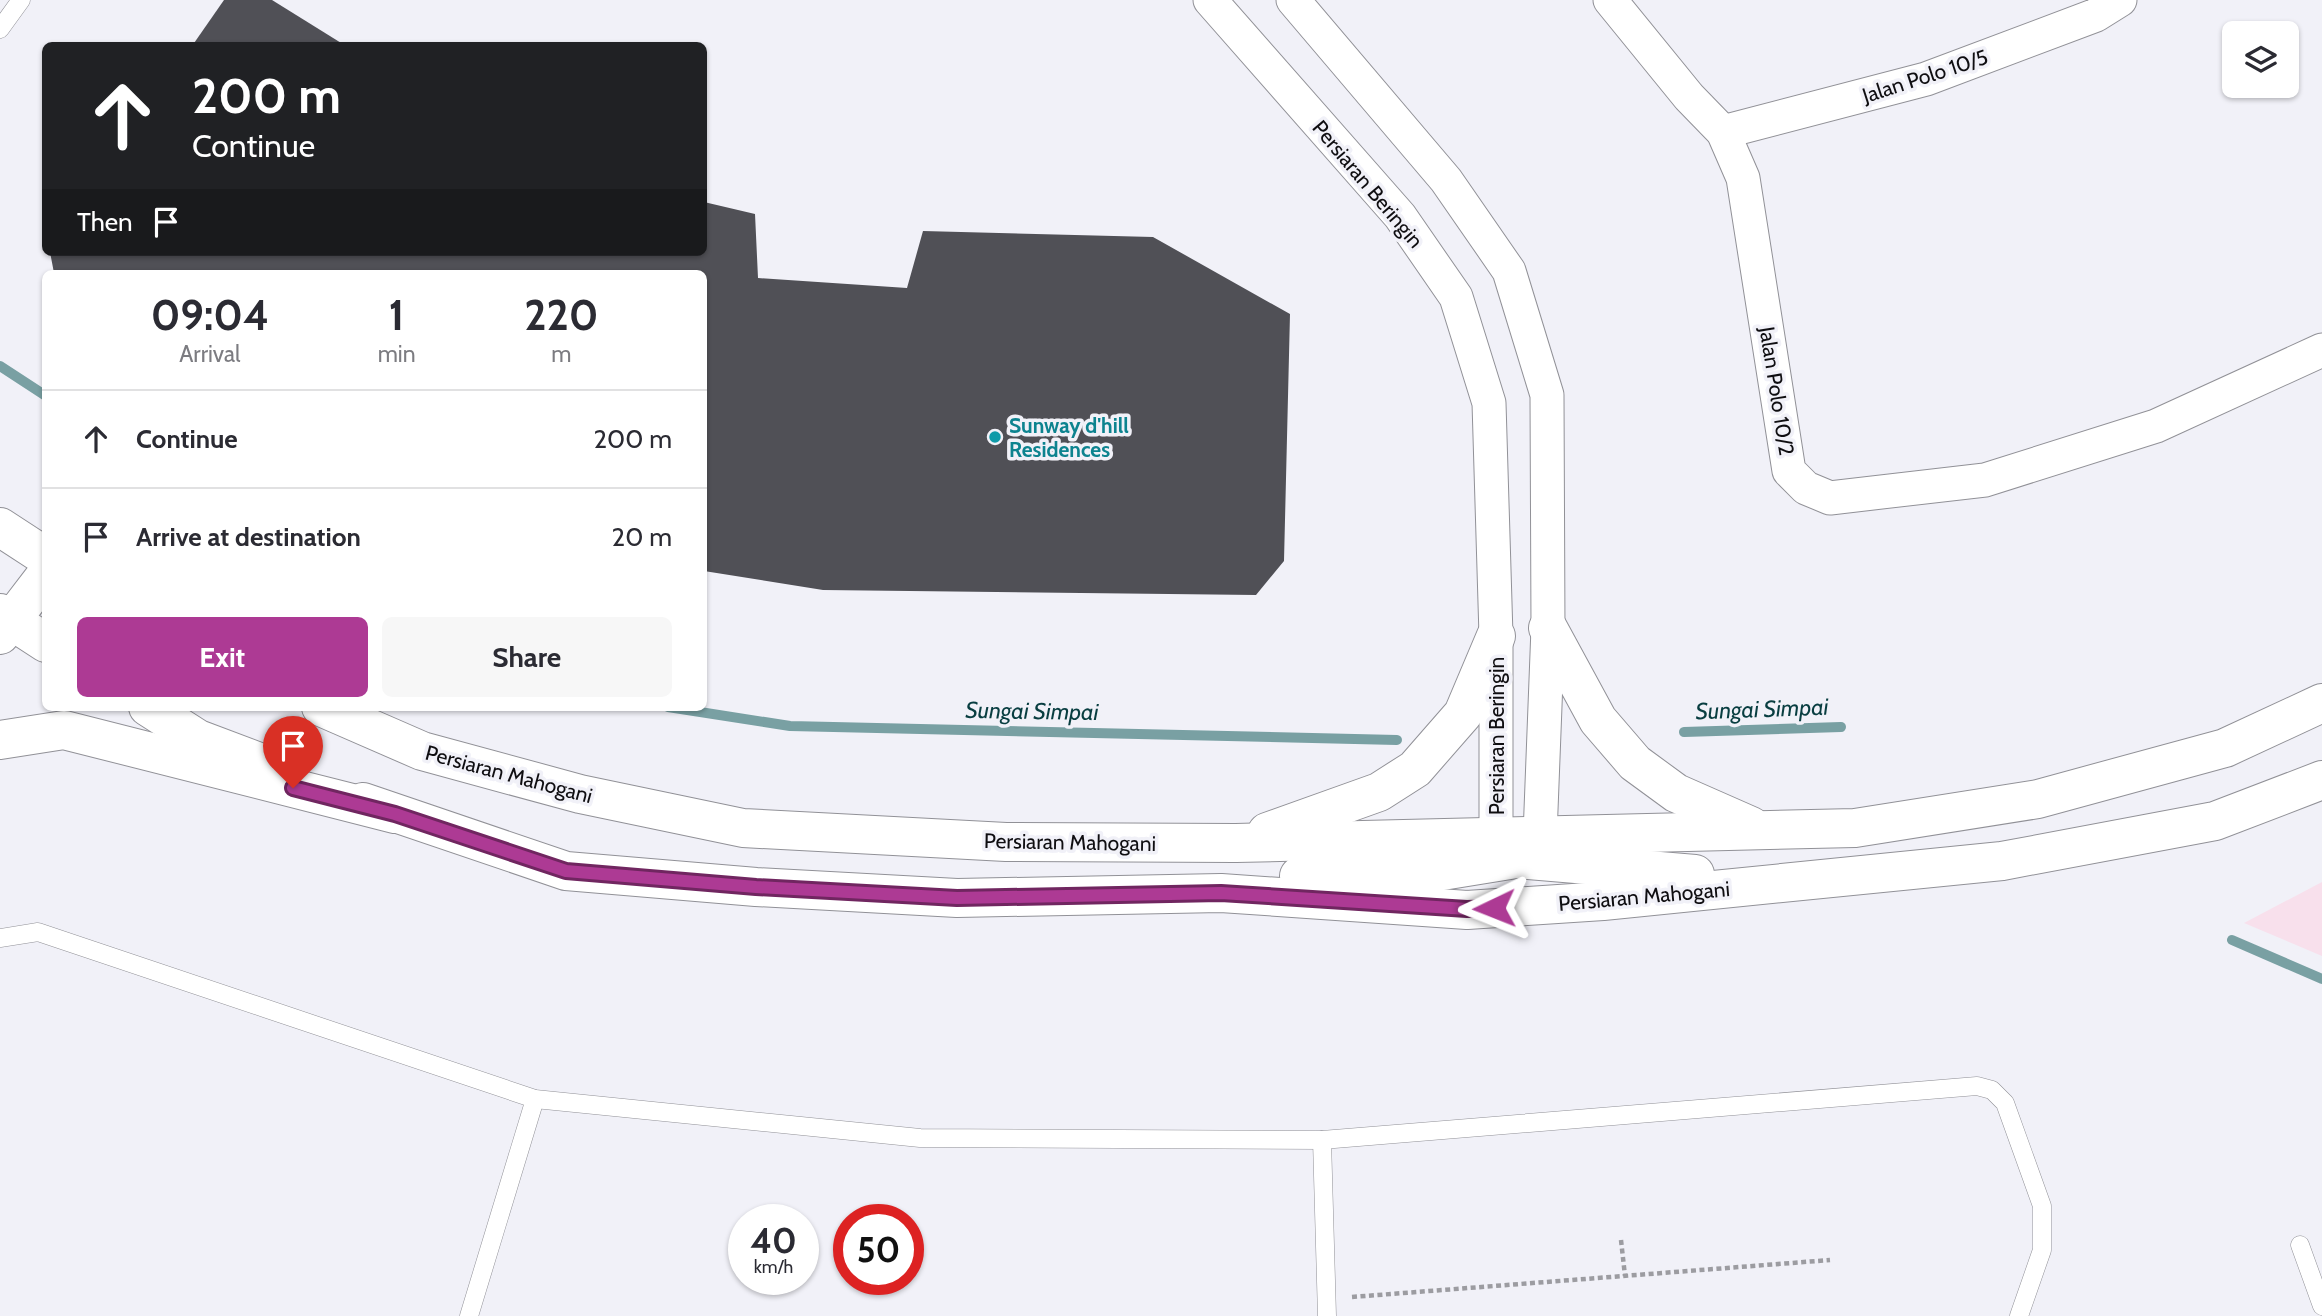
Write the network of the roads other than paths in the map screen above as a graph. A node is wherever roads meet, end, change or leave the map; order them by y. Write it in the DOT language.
graph roads {
  1 [pos="21,0"];
  2 [pos="1210,0"];
  3 [pos="1293,0"];
  4 [pos="1610,0"];
  5 [pos="2120,0"];
  6 [pos="0,29"];
  7 [pos="1723,132"];
  8 [pos="2322,350"];
  9 [pos="0,527"];
  10 [pos="42,554"];
  11 [pos="42,580"];
  12 [pos="4,623"];
  13 [pos="1548,628"];
  14 [pos="1496,636"];
  15 [pos="42,641"];
  16 [pos="2322,703"];
  17 [pos="154,711"];
  18 [pos="330,711"];
  19 [pos="0,740"];
  20 [pos="2322,780"];
  21 [pos="395,814"];
  22 [pos="1762,831"];
  23 [pos="1236,843"];
  24 [pos="1517,844"];
  25 [pos="1811,880"];
  26 [pos="1221,893"];
  27 [pos="0,938"];
  28 [pos="535,1099"];
  29 [pos="1322,1140"];
  30 [pos="2300,1245"];
  31 [pos="2322,1306"];
  32 [pos="1327,1308"];
  33 [pos="469,1316"];
  34 [pos="2019,1316"];
  1 -- 6 [label="lane"];
  2 -- 14 [label="street, Persiaran Beringin"];
  3 -- 13 [label="street"];
  4 -- 7 [label="street, Jalan Polo 10/2"];
  5 -- 7 [label="street, Jalan Polo 10/5"];
  7 -- 8 [label="street, Jalan Polo 10/2"];
  9 -- 10 [label="main road"];
  11 -- 12 [label="main road"];
  12 -- 15 [label="main road"];
  13 -- 22 [label="main road"];
  13 -- 24 [label="street"];
  14 -- 23 [label="main road"];
  14 -- 24 [label="street, Persiaran Beringin"];
  16 -- 22 [label="main road, Persiaran Mahogani"];
  17 -- 21 [label="main road, Persiaran Mahogani"];
  18 -- 23 [label="main road, Persiaran Mahogani"];
  19 -- 21 [label="main road"];
  20 -- 25 [label="main road, Persiaran Mahogani"];
  21 -- 26 [label="main road, Persiaran Mahogani"];
  22 -- 24 [label="main road, Persiaran Mahogani"];
  23 -- 24 [label="main road, Persiaran Mahogani"];
  24 -- 25 [label="main road"];
  24 -- 26 [label="main road"];
  25 -- 26 [label="main road, Persiaran Mahogani"];
  27 -- 28 [label="lane"];
  28 -- 29 [label="lane"];
  28 -- 33 [label="lane"];
  29 -- 32 [label="lane"];
  29 -- 34 [label="lane"];
  30 -- 31 [label="lane"];
}
